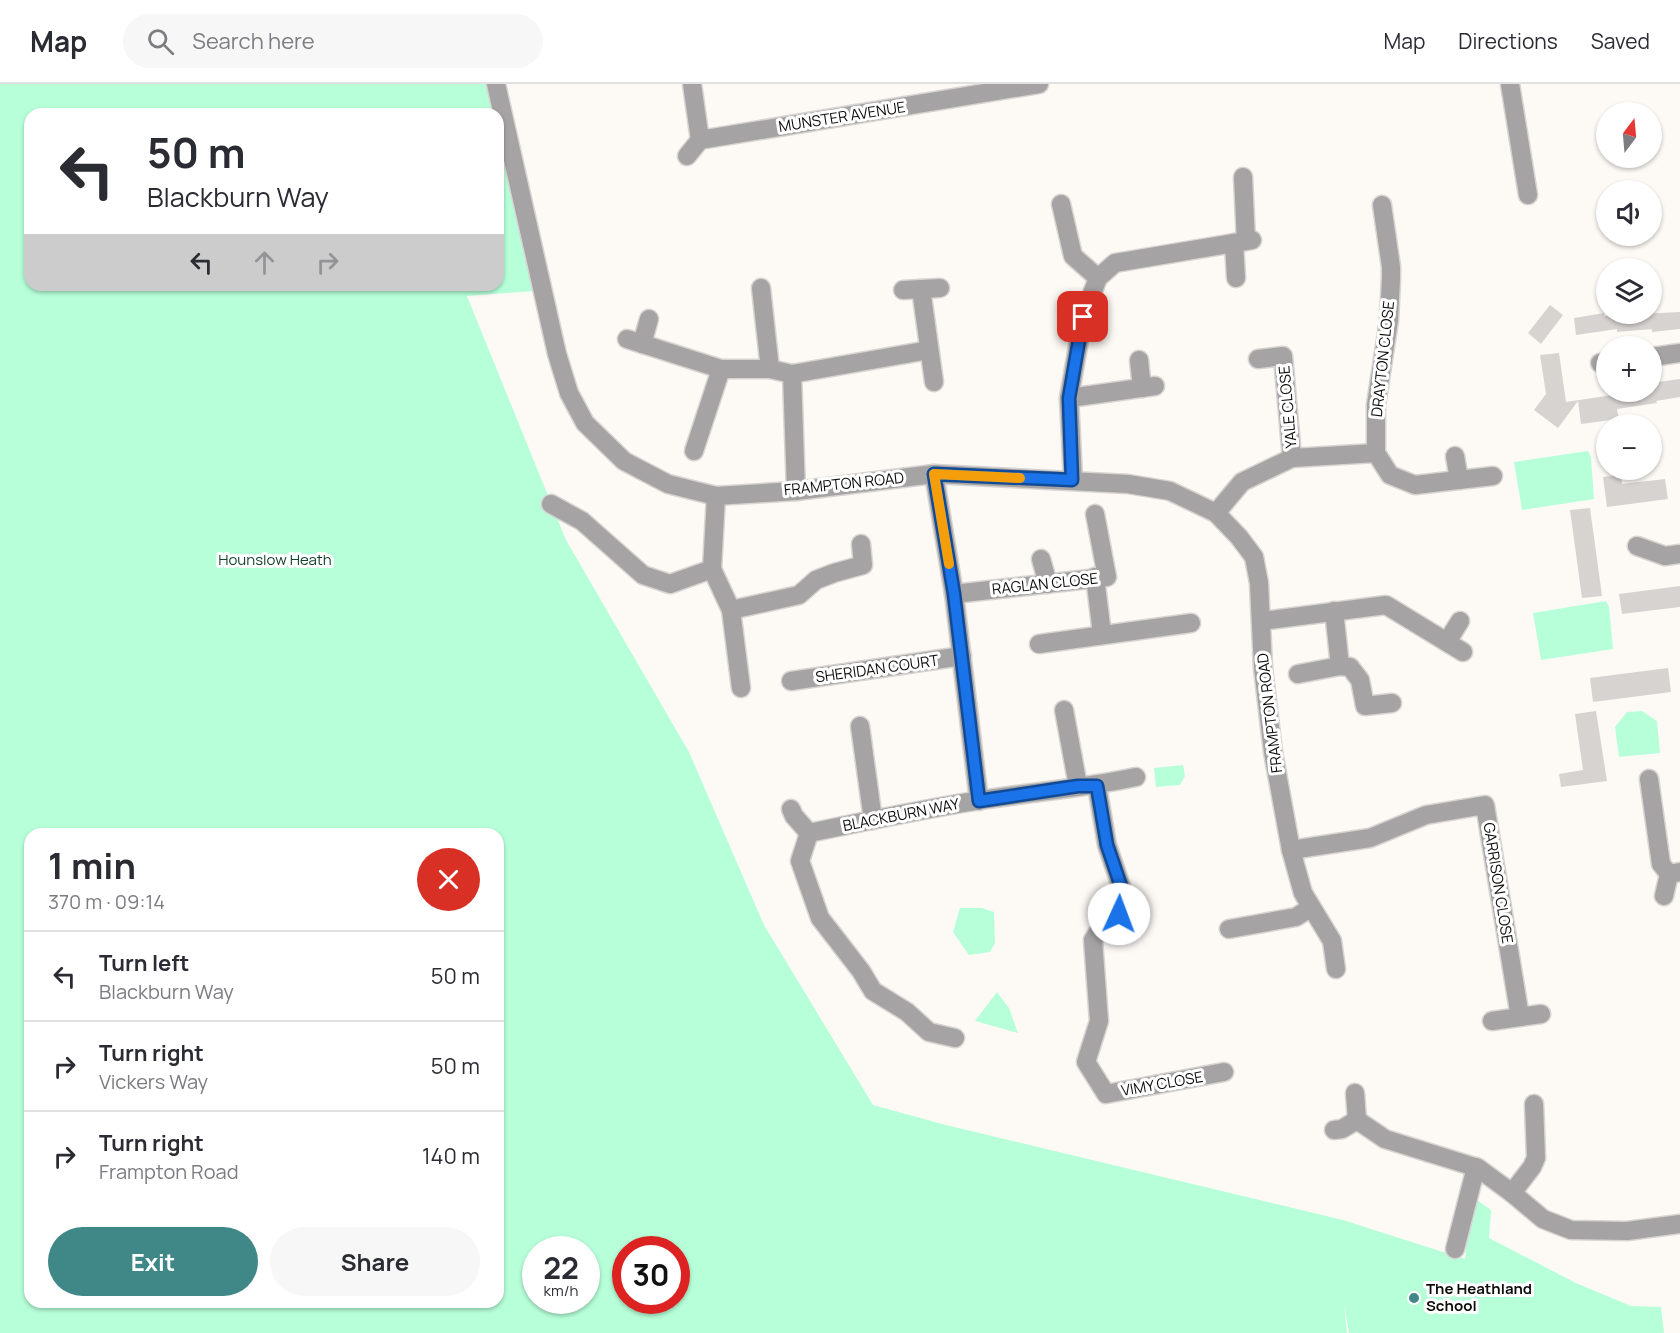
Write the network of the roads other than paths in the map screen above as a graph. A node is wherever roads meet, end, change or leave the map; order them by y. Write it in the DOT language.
graph roads {
  1 [pos="496,84"];
  2 [pos="692,84"];
  3 [pos="1040,84"];
  4 [pos="1510,84"];
  5 [pos="501,108"];
  6 [pos="504,119"];
  7 [pos="700,140"];
  8 [pos="687,156"];
  9 [pos="1243,177"];
  10 [pos="1528,195"];
  11 [pos="1061,204"];
  12 [pos="1382,205"];
  13 [pos="1244,241"];
  14 [pos="1098,278"];
  15 [pos="1236,278"];
  16 [pos="761,288"];
  17 [pos="940,288"];
  18 [pos="921,289"];
  19 [pos="903,290"];
  20 [pos="649,319"];
  21 [pos="929,350"];
  22 [pos="1680,353"];
  23 [pos="1662,356"];
  24 [pos="1258,359"];
  25 [pos="1139,360"];
  26 [pos="721,369"];
  27 [pos="770,369"];
  28 [pos="792,374"];
  29 [pos="934,382"];
  30 [pos="1069,398"];
  31 [pos="694,451"];
  32 [pos="1376,453"];
  33 [pos="1455,456"];
  34 [pos="1292,458"];
  35 [pos="934,474"];
  36 [pos="1493,476"];
  37 [pos="1072,480"];
  38 [pos="1459,480"];
  39 [pos="796,491"];
  40 [pos="716,496"];
  41 [pos="551,504"];
  42 [pos="1216,513"];
  43 [pos="1095,514"];
  44 [pos="861,544"];
  45 [pos="1637,546"];
  46 [pos="1680,554"];
  47 [pos="1041,559"];
  48 [pos="712,569"];
  49 [pos="1095,577"];
  50 [pos="1048,584"];
  51 [pos="954,594"];
  52 [pos="731,610"];
  53 [pos="1334,611"];
  54 [pos="1262,621"];
  55 [pos="1460,621"];
  56 [pos="1191,623"];
  57 [pos="1102,634"];
  58 [pos="1446,642"];
  59 [pos="1039,644"];
  60 [pos="1463,652"];
  61 [pos="962,656"];
  62 [pos="1340,666"];
  63 [pos="1298,674"];
  64 [pos="791,681"];
  65 [pos="741,688"];
  66 [pos="1392,703"];
  67 [pos="1064,710"];
  68 [pos="860,726"];
  69 [pos="1136,777"];
  70 [pos="1649,778"];
  71 [pos="1078,786"];
  72 [pos="1097,786"];
  73 [pos="979,801"];
  74 [pos="790,809"];
  75 [pos="873,820"];
  76 [pos="809,833"];
  77 [pos="1291,850"];
  78 [pos="1675,873"];
  79 [pos="1664,896"];
  80 [pos="1307,901"];
  81 [pos="1229,929"];
  82 [pos="1336,969"];
  83 [pos="1540,1014"];
  84 [pos="1520,1017"];
  85 [pos="1492,1021"];
  86 [pos="955,1038"];
  87 [pos="1224,1072"];
  88 [pos="1355,1093"];
  89 [pos="1534,1104"];
  90 [pos="1357,1120"];
  91 [pos="1334,1130"];
  92 [pos="1476,1167"];
  93 [pos="1512,1193"];
  94 [pos="1680,1224"];
  95 [pos="1455,1250"];
  1 -- 5 [label="street, FRAMPTON ROAD"];
  2 -- 7 [label="street"];
  3 -- 7 [label="street, MUNSTER AVENUE"];
  4 -- 10 [label="street"];
  6 -- 40 [label="street, FRAMPTON ROAD"];
  7 -- 8 [label="street"];
  9 -- 13 [label="street"];
  11 -- 14 [label="street"];
  12 -- 32 [label="street, DRAYTON CLOSE"];
  13 -- 14 [label="street"];
  13 -- 15 [label="street"];
  14 -- 30 [label="street"];
  16 -- 27 [label="street"];
  17 -- 18 [label="street"];
  18 -- 19 [label="street"];
  18 -- 21 [label="street"];
  20 -- 26 [label="street"];
  21 -- 28 [label="street"];
  21 -- 29 [label="street"];
  22 -- 23 [label="street"];
  24 -- 34 [label="street, YALE CLOSE"];
  25 -- 30 [label="street"];
  26 -- 27 [label="street"];
  26 -- 31 [label="street"];
  27 -- 28 [label="street"];
  28 -- 39 [label="street"];
  30 -- 37 [label="street"];
  32 -- 34 [label="street"];
  32 -- 38 [label="street"];
  33 -- 38 [label="street"];
  34 -- 42 [label="street"];
  35 -- 37 [label="street, FRAMPTON ROAD"];
  35 -- 39 [label="street, FRAMPTON ROAD"];
  35 -- 51 [label="street"];
  36 -- 38 [label="street"];
  37 -- 42 [label="street, FRAMPTON ROAD"];
  39 -- 40 [label="street, FRAMPTON ROAD"];
  40 -- 48 [label="street"];
  41 -- 48 [label="street"];
  42 -- 54 [label="street, FRAMPTON ROAD"];
  43 -- 49 [label="street, RAGLAN CLOSE"];
  44 -- 52 [label="street"];
  45 -- 46 [label="street"];
  47 -- 50 [label="street"];
  48 -- 52 [label="street"];
  49 -- 50 [label="street, RAGLAN CLOSE"];
  49 -- 57 [label="street"];
  50 -- 51 [label="street, RAGLAN CLOSE"];
  51 -- 61 [label="street"];
  52 -- 65 [label="street"];
  53 -- 54 [label="street"];
  53 -- 58 [label="street"];
  53 -- 62 [label="street"];
  54 -- 77 [label="street, FRAMPTON ROAD"];
  55 -- 58 [label="street"];
  56 -- 57 [label="street"];
  57 -- 59 [label="street"];
  58 -- 60 [label="street"];
  61 -- 64 [label="street, SHERIDAN COURT"];
  61 -- 73 [label="street"];
  62 -- 63 [label="street"];
  62 -- 66 [label="street"];
  67 -- 71 [label="street"];
  68 -- 75 [label="street"];
  69 -- 72 [label="street, BLACKBURN WAY"];
  70 -- 78 [label="street"];
  71 -- 72 [label="street, BLACKBURN WAY"];
  71 -- 73 [label="street, BLACKBURN WAY"];
  72 -- 87 [label="street, VIMY CLOSE"];
  73 -- 75 [label="street, BLACKBURN WAY"];
  74 -- 76 [label="street"];
  75 -- 76 [label="street, BLACKBURN WAY"];
  76 -- 86 [label="street"];
  77 -- 80 [label="street, FRAMPTON ROAD"];
  77 -- 84 [label="street, GARRISON CLOSE"];
  78 -- 79 [label="street"];
  80 -- 81 [label="street"];
  80 -- 82 [label="street, FRAMPTON ROAD"];
  83 -- 84 [label="street"];
  84 -- 85 [label="street"];
  88 -- 90 [label="street"];
  89 -- 93 [label="street"];
  90 -- 91 [label="street"];
  90 -- 92 [label="street"];
  92 -- 93 [label="street"];
  92 -- 95 [label="street"];
  93 -- 94 [label="street"];
}
